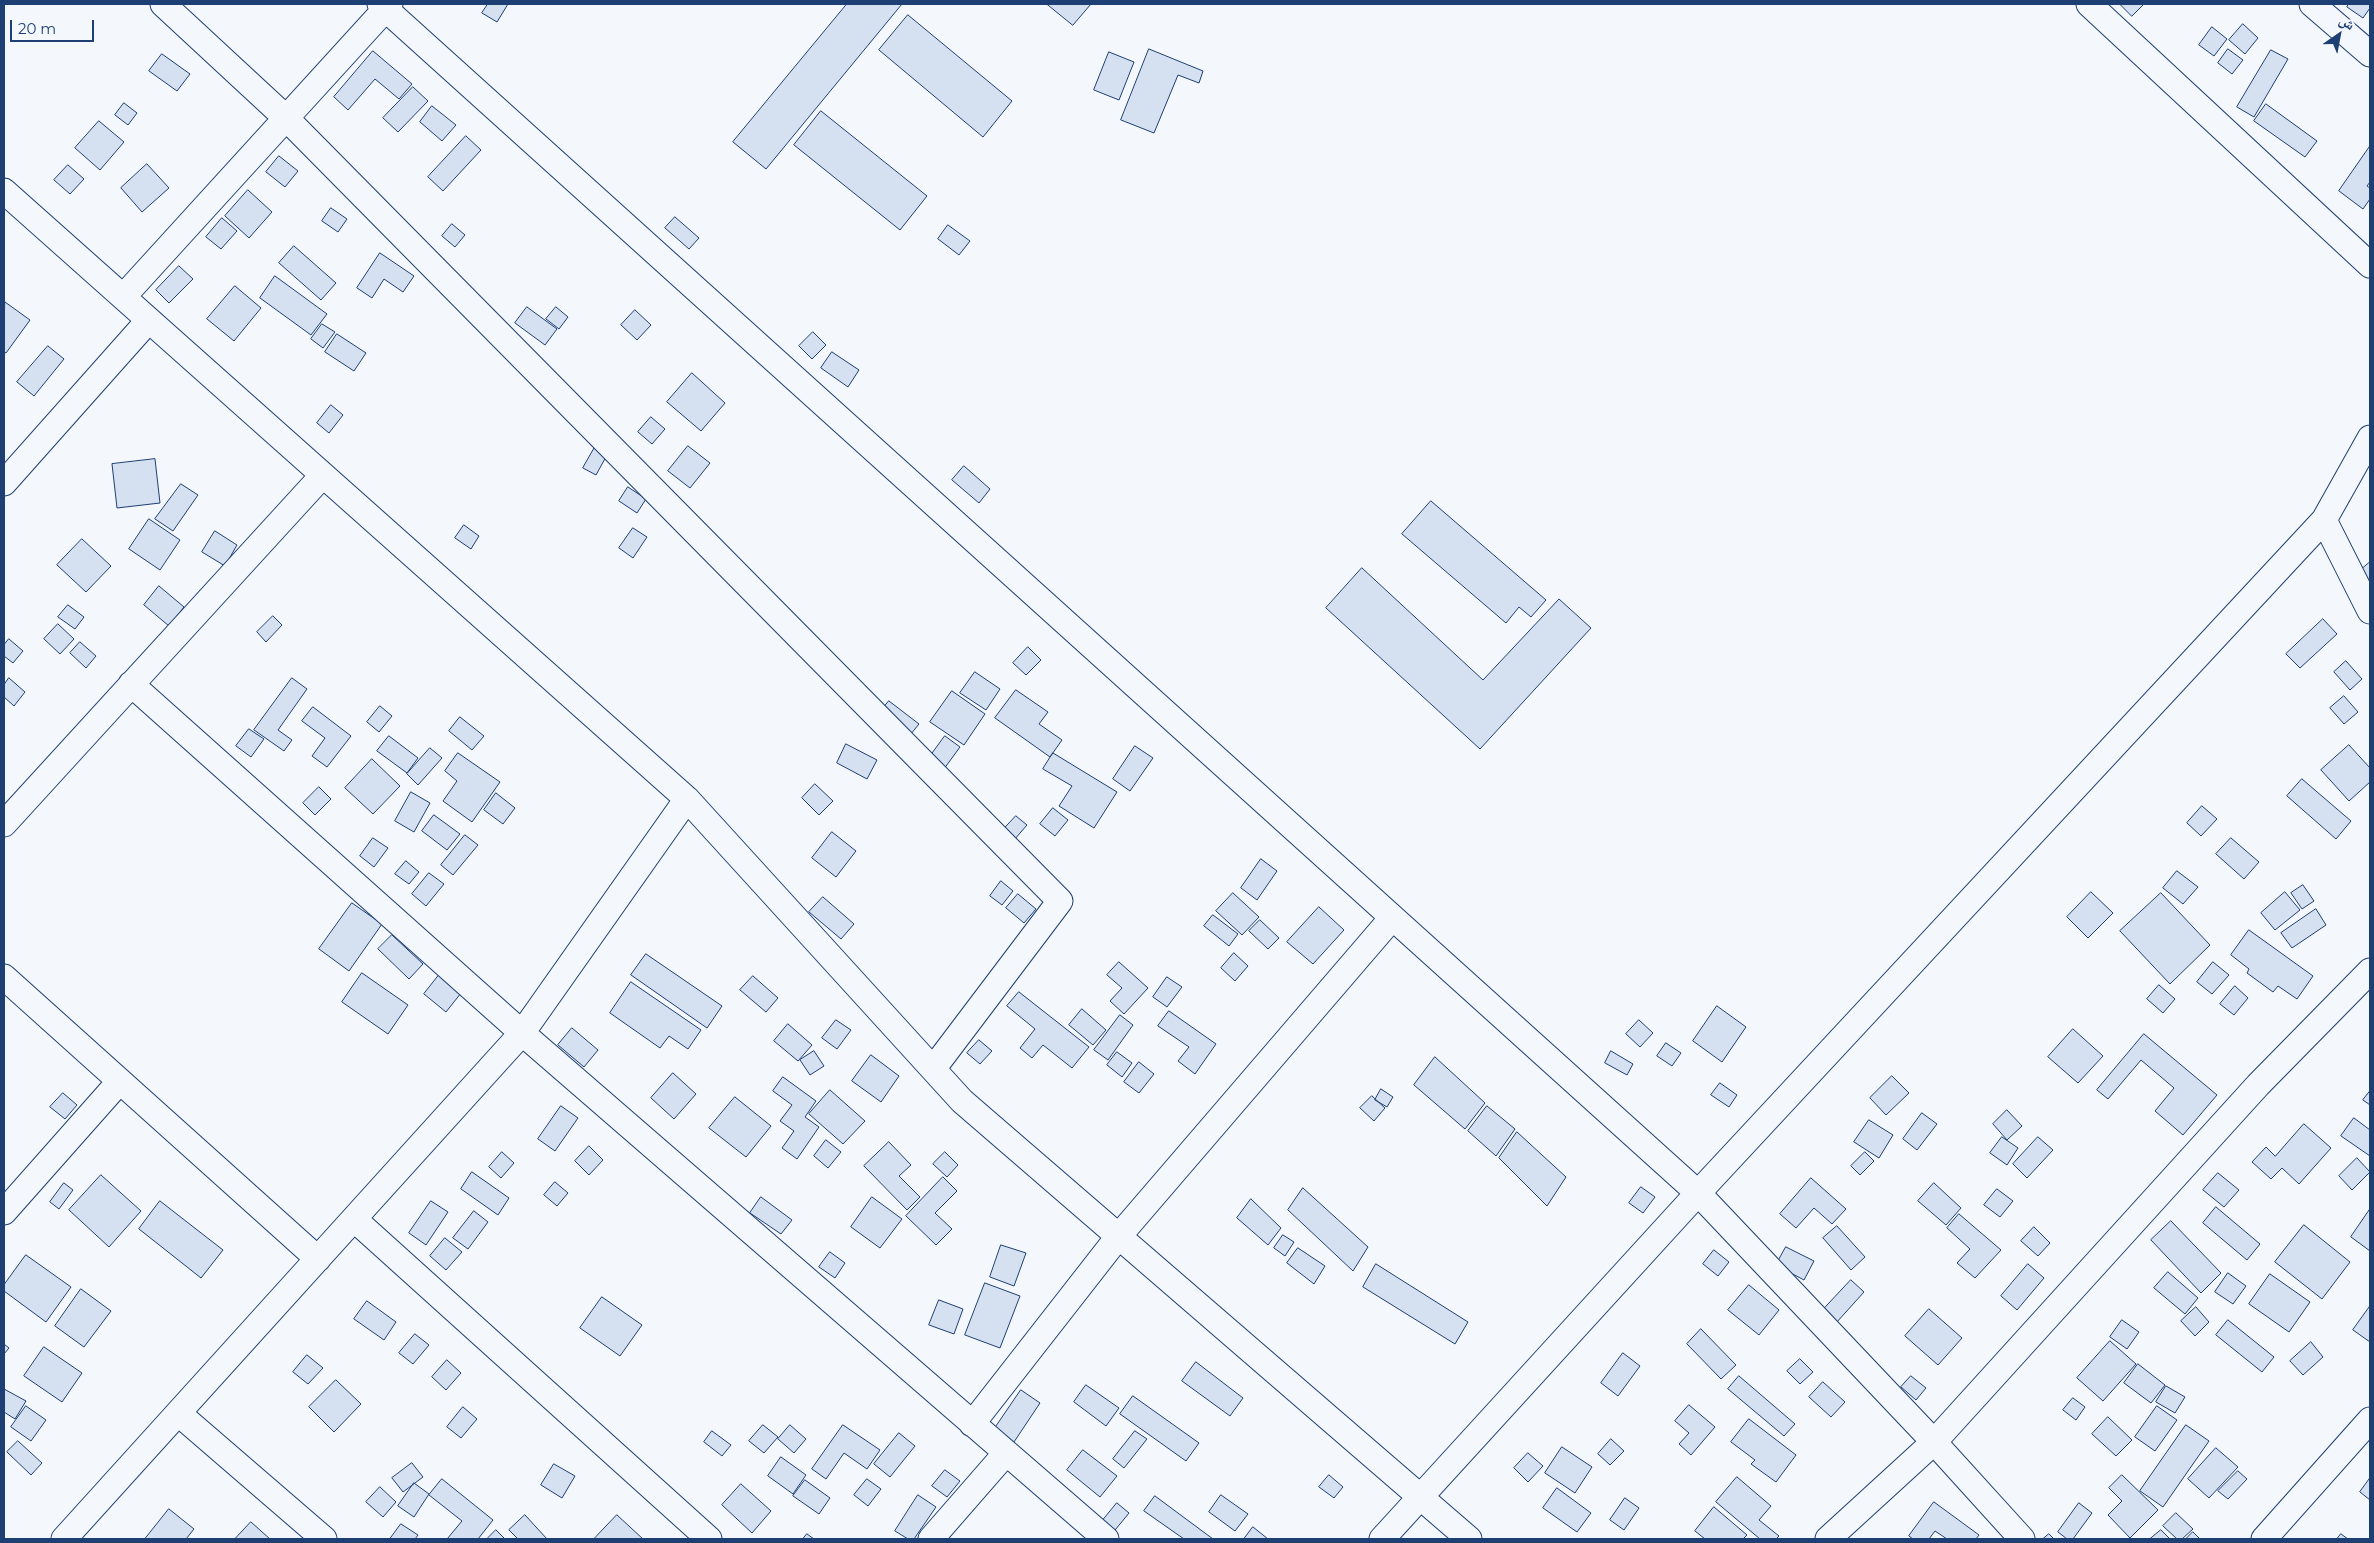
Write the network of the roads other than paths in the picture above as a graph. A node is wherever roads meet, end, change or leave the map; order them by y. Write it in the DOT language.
graph roads {
  1 [pos="163,4"];
  2 [pos="2089,4"];
  3 [pos="2312,4"];
  4 [pos="385,5"];
  5 [pos="2370,54"];
  6 [pos="286,118"];
  7 [pos="4,191"];
  8 [pos="2370,265"];
  9 [pos="123,297"];
  10 [pos="149,320"];
  11 [pos="2370,438"];
  12 [pos="323,475"];
  13 [pos="4,483"];
  14 [pos="2324,520"];
  15 [pos="2370,611"];
  16 [pos="131,684"];
  17 [pos="687,799"];
  18 [pos="4,824"];
  19 [pos="1392,918"];
  20 [pos="2370,972"];
  21 [pos="4,976"];
  22 [pos="522,1033"];
  23 [pos="933,1069"];
  24 [pos="120,1081"];
  25 [pos="1698,1193"];
  26 [pos="4,1212"];
  27 [pos="354,1219"];
  28 [pos="1118,1237"];
  29 [pos="318,1259"];
  30 [pos="178,1413"];
  31 [pos="2370,1420"];
  32 [pos="972,1424"];
  33 [pos="1934,1442"];
  34 [pos="1006,1453"];
  35 [pos="1419,1498"];
  36 [pos="64,1539"];
  37 [pos="324,1539"];
  38 [pos="709,1539"];
  39 [pos="931,1539"];
  40 [pos="1106,1539"];
  41 [pos="1382,1539"];
  42 [pos="1469,1539"];
  43 [pos="1828,1539"];
  44 [pos="2022,1539"];
  45 [pos="2264,1539"];
  1 -- 6 [label="street"];
  2 -- 8 [label="street"];
  3 -- 5 [label="street"];
  4 -- 6 [label="street"];
  4 -- 19 [label="street"];
  6 -- 9 [label="street"];
  6 -- 23 [label="street"];
  7 -- 9 [label="street"];
  9 -- 10 [label="street"];
  10 -- 12 [label="street"];
  10 -- 13 [label="street"];
  11 -- 14 [label="street"];
  12 -- 16 [label="street"];
  12 -- 17 [label="street"];
  14 -- 15 [label="street"];
  14 -- 25 [label="street"];
  16 -- 18 [label="street"];
  16 -- 22 [label="street"];
  17 -- 22 [label="street"];
  17 -- 23 [label="street"];
  19 -- 25 [label="street"];
  19 -- 28 [label="street"];
  20 -- 33 [label="street"];
  21 -- 24 [label="street"];
  22 -- 27 [label="street"];
  22 -- 32 [label="street"];
  23 -- 28 [label="street"];
  24 -- 26 [label="street"];
  24 -- 29 [label="street"];
  25 -- 33 [label="street"];
  25 -- 35 [label="street"];
  27 -- 29 [label="street"];
  27 -- 38 [label="street"];
  28 -- 32 [label="street"];
  28 -- 35 [label="street"];
  29 -- 30 [label="street"];
  30 -- 36 [label="street"];
  30 -- 37 [label="street"];
  31 -- 45 [label="street"];
  32 -- 34 [label="street"];
  33 -- 43 [label="street"];
  33 -- 44 [label="street"];
  34 -- 39 [label="street"];
  34 -- 40 [label="street"];
  35 -- 41 [label="street"];
  35 -- 42 [label="street"];
}
